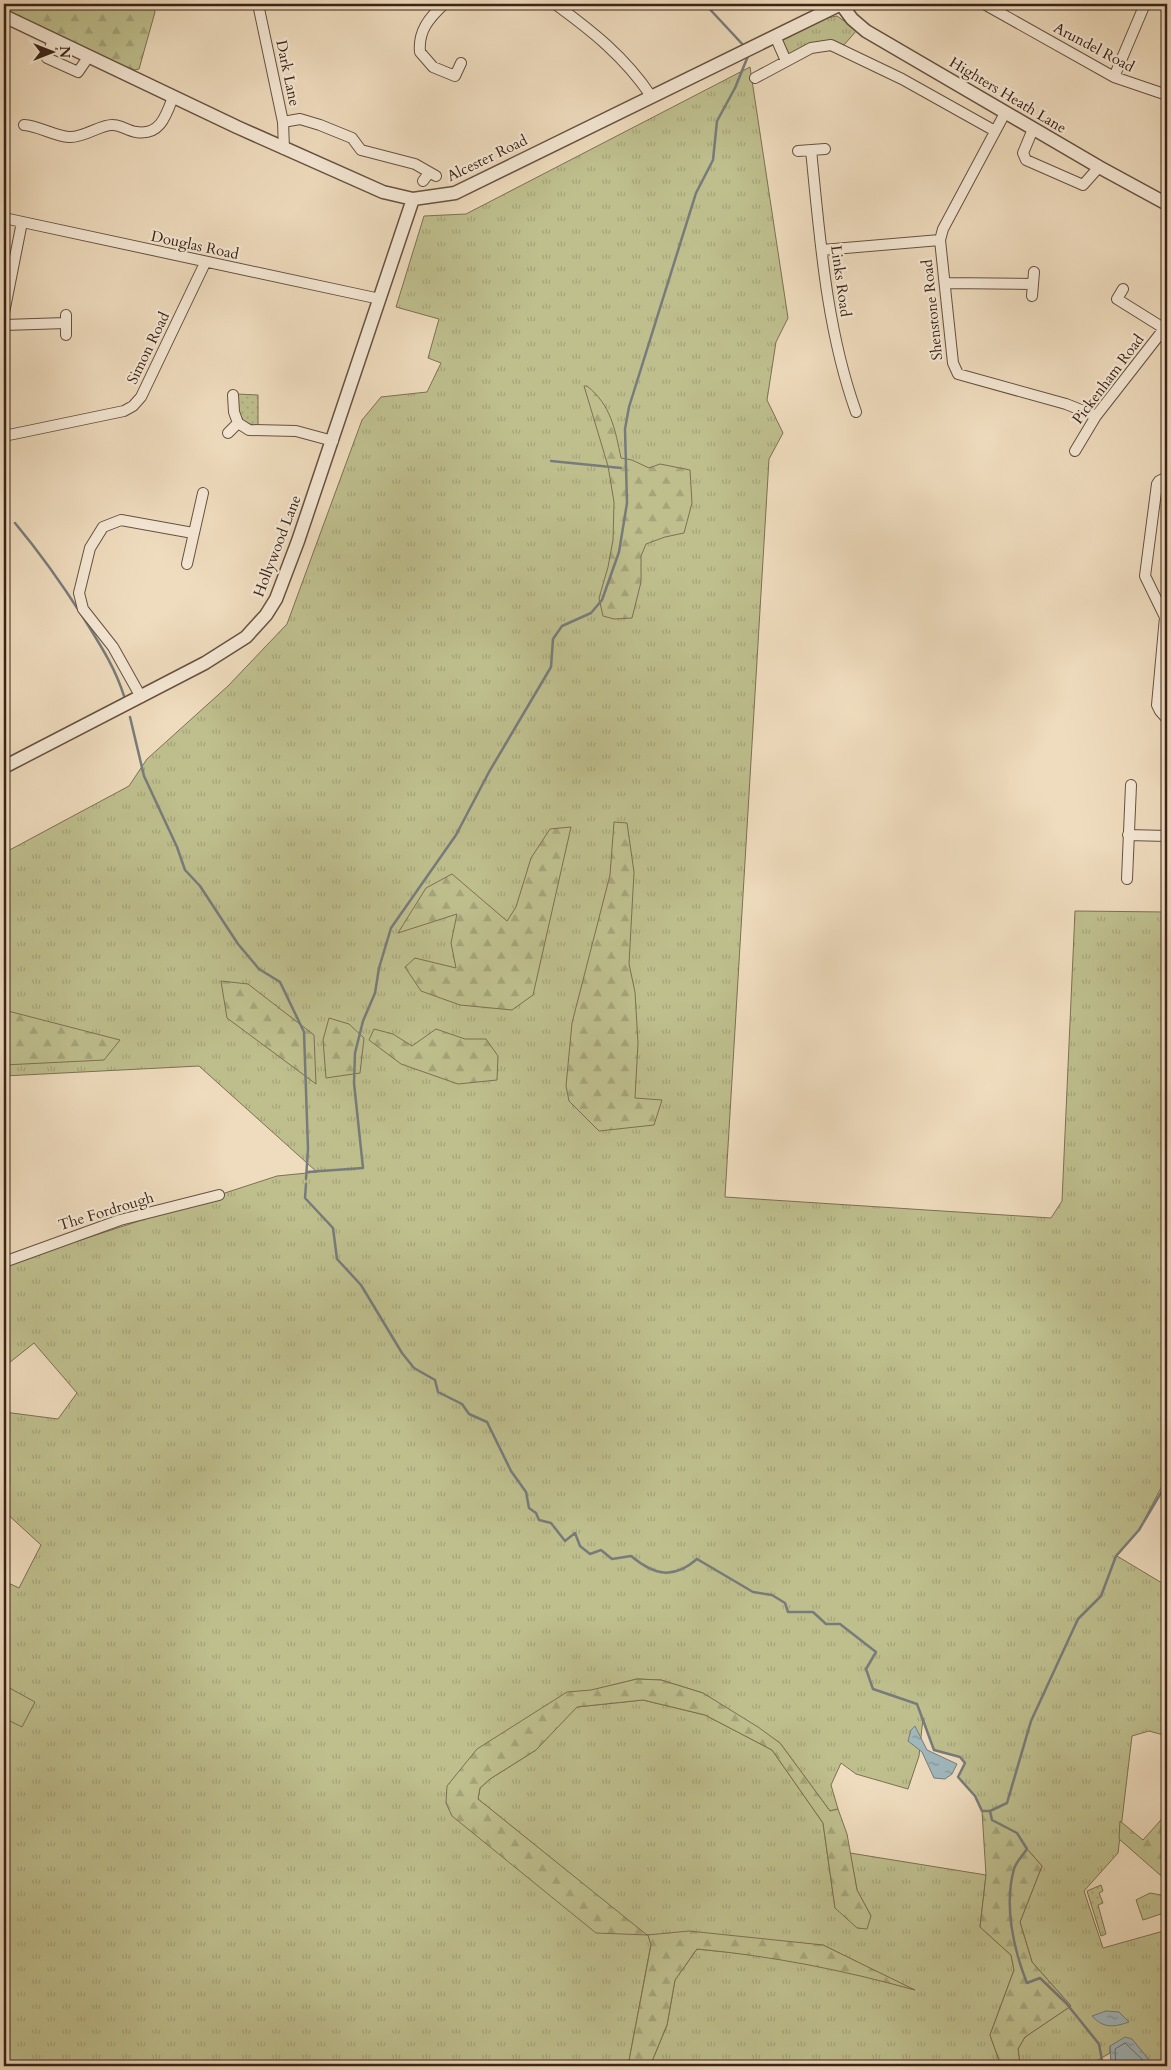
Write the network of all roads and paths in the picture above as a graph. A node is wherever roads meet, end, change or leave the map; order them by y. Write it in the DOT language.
graph roads {
  1 [pos="258,4"];
  2 [pos="444,4"];
  3 [pos="555,4"];
  4 [pos="841,4"];
  5 [pos="984,4"];
  6 [pos="1145,4"];
  7 [pos="4,16"];
  8 [pos="775,36"];
  9 [pos="53,39"];
  10 [pos="89,56"];
  11 [pos="786,61"];
  12 [pos="461,63"];
  13 [pos="1114,77"];
  14 [pos="755,78"];
  15 [pos="1167,95"];
  16 [pos="651,96"];
  17 [pos="174,97"];
  18 [pos="1005,113"];
  19 [pos="283,122"];
  20 [pos="24,125"];
  21 [pos="1033,129"];
  22 [pos="996,131"];
  23 [pos="284,149"];
  24 [pos="825,149"];
  25 [pos="811,150"];
  26 [pos="798,151"];
  27 [pos="1099,168"];
  28 [pos="429,177"];
  29 [pos="413,199"];
  30 [pos="1167,204"];
  31 [pos="4,218"];
  32 [pos="22,222"];
  33 [pos="940,240"];
  34 [pos="822,250"];
  35 [pos="205,263"];
  36 [pos="1034,272"];
  37 [pos="945,283"];
  38 [pos="1033,284"];
  39 [pos="1123,289"];
  40 [pos="1032,296"];
  41 [pos="380,299"];
  42 [pos="4,313"];
  43 [pos="4,325"];
  44 [pos="1166,327"];
  45 [pos="66,335"];
  46 [pos="233,395"];
  47 [pos="856,412"];
  48 [pos="1096,416"];
  49 [pos="238,423"];
  50 [pos="228,433"];
  51 [pos="4,436"];
  52 [pos="334,441"];
  53 [pos="1075,451"];
  54 [pos="1167,477"];
  55 [pos="203,494"];
  56 [pos="193,533"];
  57 [pos="187,564"];
  58 [pos="141,697"];
  59 [pos="1167,719"];
  60 [pos="4,767"];
  61 [pos="1131,785"];
  62 [pos="1128,835"];
  63 [pos="1167,836"];
  64 [pos="1127,879"];
  65 [pos="219,1195"];
  66 [pos="4,1262"];
  1 -- 19 [label="street, Dark Lane"];
  2 -- 12 [label="street"];
  3 -- 16 [label="street"];
  4 -- 8 [label="street, Alcester Road"];
  4 -- 18 [label="street, Highters Heath Lane"];
  5 -- 13 [label="street, Arundel Road"];
  6 -- 13 [label="street"];
  7 -- 9 [label="street, Alcester Road"];
  8 -- 11 [label="street"];
  8 -- 16 [label="street, Alcester Road"];
  9 -- 10 [label="street, Alcester Road"];
  9 -- 10 [label="street"];
  10 -- 17 [label="street, Alcester Road"];
  11 -- 14 [label="street"];
  11 -- 22 [label="street"];
  13 -- 15 [label="street, Arundel Road"];
  16 -- 29 [label="street, Alcester Road"];
  17 -- 20 [label="street"];
  17 -- 23 [label="street, Alcester Road"];
  18 -- 21 [label="street, Highters Heath Lane"];
  18 -- 22 [label="street, Shenstone Road"];
  19 -- 23 [label="street, Dark Lane"];
  19 -- 28 [label="street"];
  21 -- 27 [label="street, Highters Heath Lane"];
  21 -- 27 [label="street"];
  22 -- 33 [label="street, Shenstone Road"];
  23 -- 29 [label="street, Alcester Road"];
  24 -- 25 [label="street"];
  25 -- 26 [label="street"];
  25 -- 34 [label="street, Links Road"];
  27 -- 30 [label="street, Highters Heath Lane"];
  29 -- 41 [label="street, Hollywood Lane"];
  31 -- 32 [label="street, Douglas Road"];
  32 -- 35 [label="street, Douglas Road"];
  32 -- 42 [label="street"];
  33 -- 34 [label="street"];
  33 -- 37 [label="street, Shenstone Road"];
  34 -- 47 [label="street, Links Road"];
  35 -- 41 [label="street, Douglas Road"];
  35 -- 51 [label="street, Simon Road"];
  36 -- 38 [label="street"];
  37 -- 38 [label="street"];
  37 -- 48 [label="street, Shenstone Road"];
  38 -- 40 [label="street"];
  39 -- 44 [label="street"];
  41 -- 52 [label="street, Hollywood Lane"];
  43 -- 45 [label="street"];
  44 -- 48 [label="street, Pickenham Road"];
  46 -- 49 [label="street"];
  48 -- 53 [label="street, Pickenham Road"];
  49 -- 50 [label="street"];
  49 -- 52 [label="street"];
  52 -- 58 [label="street, Hollywood Lane"];
  54 -- 59 [label="street"];
  55 -- 56 [label="street"];
  56 -- 57 [label="street"];
  56 -- 58 [label="street"];
  58 -- 60 [label="street, Hollywood Lane"];
  61 -- 62 [label="street"];
  62 -- 63 [label="street"];
  62 -- 64 [label="street"];
  65 -- 66 [label="street, The Fordrough"];
}
